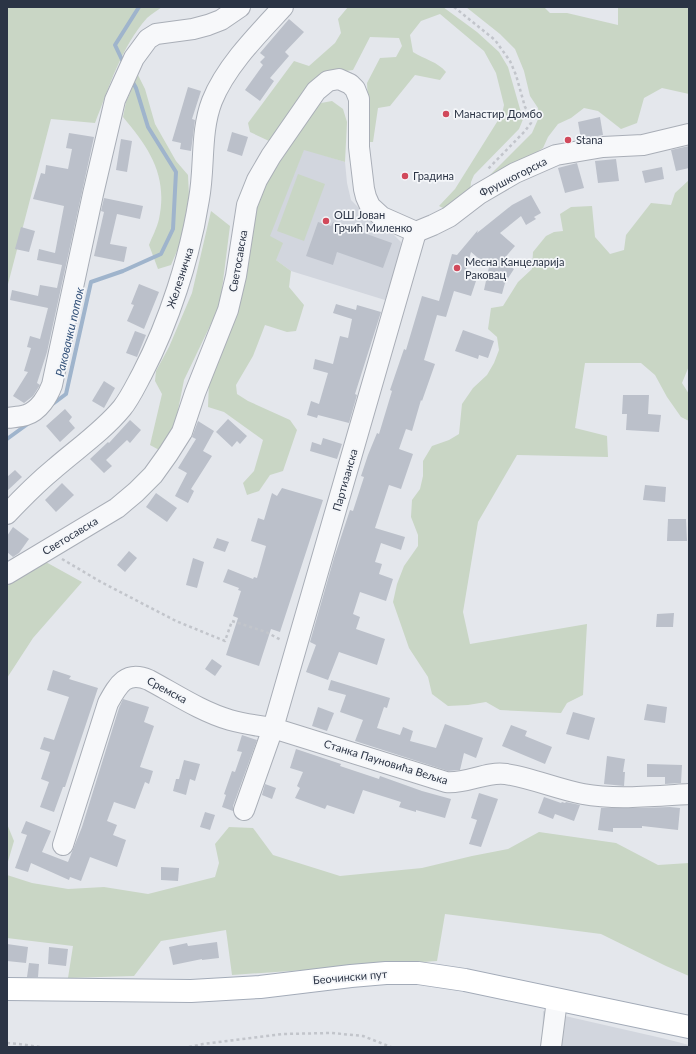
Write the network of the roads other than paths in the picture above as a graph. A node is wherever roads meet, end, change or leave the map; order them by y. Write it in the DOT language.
graph roads {
  1 [pos="240,7"];
  2 [pos="283,7"];
  3 [pos="689,134"];
  4 [pos="416,232"];
  5 [pos="7,418"];
  6 [pos="7,514"];
  7 [pos="7,574"];
  8 [pos="273,728"];
  9 [pos="689,794"];
  10 [pos="244,810"];
  11 [pos="63,845"];
  12 [pos="7,989"];
  13 [pos="557,1000"];
  14 [pos="689,1028"];
  15 [pos="551,1047"];
  1 -- 5 [label="street"];
  2 -- 6 [label="street, Железничка"];
  3 -- 4 [label="street, Фрушкогорска"];
  4 -- 7 [label="street, Светосавска"];
  4 -- 8 [label="street, Партизанска"];
  8 -- 9 [label="street, Станка Пауновића Вељка"];
  8 -- 10 [label="street"];
  8 -- 11 [label="street, Сремска"];
  12 -- 13 [label="main road, Беочински пут"];
  13 -- 14 [label="main road, Беочински пут"];
  13 -- 15 [label="street"];
}
